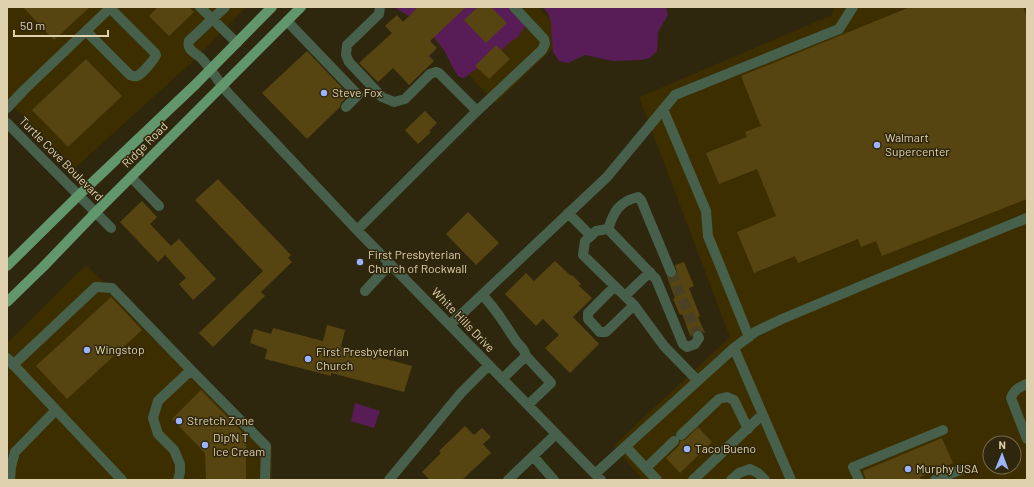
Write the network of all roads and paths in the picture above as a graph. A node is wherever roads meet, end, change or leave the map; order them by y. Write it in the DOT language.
graph roads {
  1 [pos="200,7"];
  2 [pos="224,7"];
  3 [pos="272,7"];
  4 [pos="301,7"];
  5 [pos="380,7"];
  6 [pos="514,7"];
  7 [pos="853,7"];
  8 [pos="110,8"];
  9 [pos="212,19"];
  10 [pos="287,21"];
  11 [pos="86,31"];
  12 [pos="236,43"];
  13 [pos="211,69"];
  14 [pos="222,86"];
  15 [pos="7,108"];
  16 [pos="346,108"];
  17 [pos="663,110"];
  18 [pos="477,111"];
  19 [pos="7,123"];
  20 [pos="131,177"];
  21 [pos="78,195"];
  22 [pos="159,206"];
  23 [pos="96,213"];
  24 [pos="568,213"];
  25 [pos="1027,218"];
  26 [pos="110,228"];
  27 [pos="608,229"];
  28 [pos="357,230"];
  29 [pos="591,236"];
  30 [pos="390,264"];
  31 [pos="7,266"];
  32 [pos="650,272"];
  33 [pos="671,272"];
  34 [pos="615,286"];
  35 [pos="365,291"];
  36 [pos="482,295"];
  37 [pos="625,296"];
  38 [pos="7,302"];
  39 [pos="634,305"];
  40 [pos="450,325"];
  41 [pos="698,336"];
  42 [pos="749,337"];
  43 [pos="734,348"];
  44 [pos="526,356"];
  45 [pos="10,361"];
  46 [pos="489,365"];
  47 [pos="191,370"];
  48 [pos="502,378"];
  49 [pos="698,381"];
  50 [pos="1027,384"];
  51 [pos="528,406"];
  52 [pos="56,410"];
  53 [pos="762,415"];
  54 [pos="748,429"];
  55 [pos="943,430"];
  56 [pos="556,434"];
  57 [pos="1027,439"];
  58 [pos="626,447"];
  59 [pos="533,456"];
  60 [pos="9,466"];
  61 [pos="646,468"];
  62 [pos="960,470"];
  63 [pos="598,477"];
  64 [pos="10,480"];
  65 [pos="122,480"];
  66 [pos="178,480"];
  67 [pos="265,480"];
  68 [pos="389,480"];
  69 [pos="508,480"];
  70 [pos="554,480"];
  71 [pos="657,480"];
  72 [pos="693,480"];
  73 [pos="731,480"];
  74 [pos="765,480"];
  75 [pos="791,480"];
  76 [pos="859,480"];
  77 [pos="936,480"];
  1 -- 9 [label="street"];
  2 -- 9 [label="street"];
  3 -- 12 [label="main road, Ridge Road"];
  4 -- 10 [label="main road, Ridge Road"];
  5 -- 18 [label="street"];
  6 -- 18 [label="street"];
  7 -- 17 [label="street"];
  8 -- 11 [label="street"];
  8 -- 11 [label="street"];
  9 -- 12 [label="street"];
  9 -- 13 [label="street, White Hills Drive"];
  10 -- 14 [label="main road, Ridge Road"];
  10 -- 16 [label="street"];
  11 -- 15 [label="street"];
  12 -- 13 [label="main road, Ridge Road"];
  13 -- 14 [label="street, White Hills Drive"];
  13 -- 21 [label="main road, Ridge Road"];
  14 -- 20 [label="main road, Ridge Road"];
  14 -- 28 [label="street, White Hills Drive"];
  17 -- 24 [label="street"];
  17 -- 42 [label="street"];
  18 -- 28 [label="street"];
  19 -- 21 [label="street, Turtle Cove Boulevard"];
  20 -- 22 [label="street"];
  20 -- 23 [label="main road, Ridge Road"];
  21 -- 23 [label="street, Turtle Cove Boulevard"];
  21 -- 31 [label="main road, Ridge Road"];
  23 -- 26 [label="street, Turtle Cove Boulevard"];
  23 -- 38 [label="main road, Ridge Road"];
  24 -- 29 [label="street"];
  24 -- 36 [label="street"];
  25 -- 42 [label="street"];
  27 -- 29 [label="street"];
  27 -- 32 [label="street"];
  27 -- 33 [label="street"];
  28 -- 30 [label="street, White Hills Drive"];
  29 -- 34 [label="street"];
  30 -- 35 [label="street"];
  30 -- 40 [label="street, White Hills Drive"];
  32 -- 37 [label="street"];
  32 -- 41 [label="street"];
  34 -- 37 [label="street"];
  34 -- 39 [label="street"];
  36 -- 40 [label="street"];
  36 -- 44 [label="street"];
  37 -- 39 [label="street"];
  39 -- 49 [label="street"];
  40 -- 46 [label="street, White Hills Drive"];
  42 -- 43 [label="street"];
  43 -- 49 [label="street"];
  43 -- 53 [label="street"];
  44 -- 48 [label="street"];
  44 -- 51 [label="street"];
  45 -- 47 [label="street"];
  45 -- 52 [label="street"];
  46 -- 48 [label="street, White Hills Drive"];
  46 -- 68 [label="street"];
  47 -- 66 [label="street"];
  47 -- 67 [label="street"];
  48 -- 51 [label="street, White Hills Drive"];
  49 -- 58 [label="street"];
  50 -- 57 [label="street"];
  51 -- 56 [label="street, White Hills Drive"];
  52 -- 60 [label="street"];
  52 -- 65 [label="street"];
  53 -- 54 [label="street"];
  53 -- 75 [label="street"];
  54 -- 61 [label="street"];
  54 -- 72 [label="street"];
  55 -- 76 [label="street"];
  56 -- 59 [label="street"];
  56 -- 63 [label="street, White Hills Drive"];
  58 -- 61 [label="street"];
  58 -- 63 [label="street"];
  59 -- 69 [label="street"];
  59 -- 70 [label="street"];
  60 -- 64 [label="street"];
  61 -- 71 [label="street"];
  62 -- 77 [label="street"];
  73 -- 74 [label="street"];
}
